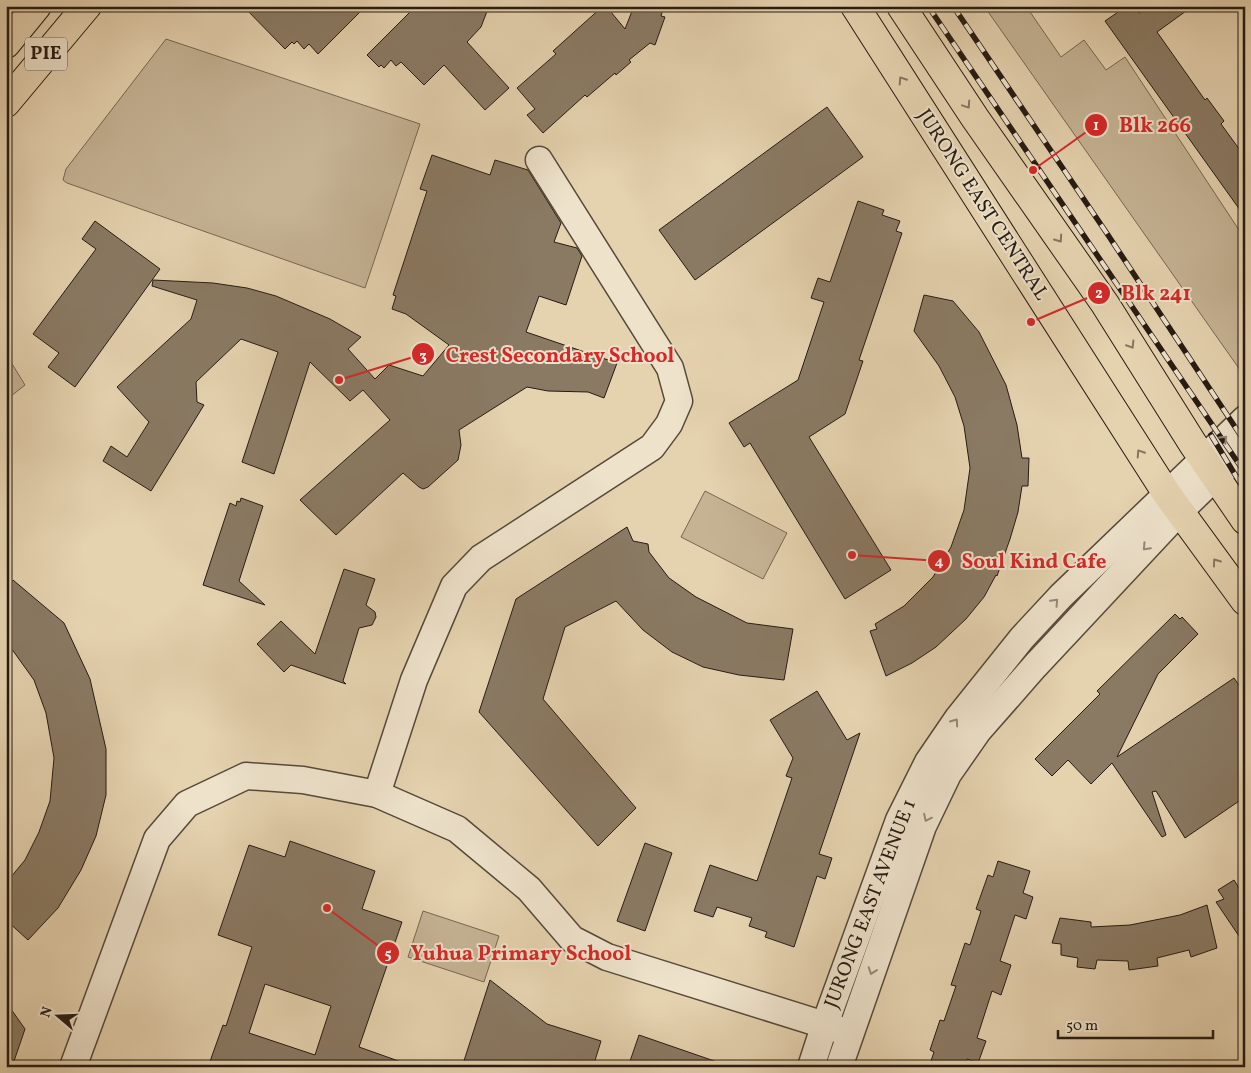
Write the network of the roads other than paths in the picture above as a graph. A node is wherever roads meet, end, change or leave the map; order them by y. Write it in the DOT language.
graph roads {
  1 [pos="37,6"];
  2 [pos="87,6"];
  3 [pos="855,6"];
  4 [pos="901,6"];
  5 [pos="6,44"];
  6 [pos="6,103"];
  7 [pos="539,160"];
  8 [pos="1245,419"];
  9 [pos="1245,451"];
  10 [pos="1209,467"];
  11 [pos="1173,503"];
  12 [pos="1245,520"];
  13 [pos="1245,601"];
  14 [pos="377,794"];
  15 [pos="825,1024"];
  16 [pos="850,1033"];
  17 [pos="73,1067"];
  18 [pos="811,1067"];
  19 [pos="839,1067"];
  1 -- 5 [label="main road, PIE"];
  2 -- 6 [label="main road, PIE"];
  11 -- 3 [label="main road, JURONG EAST CENTRAL, one-way"];
  4 -- 10 [label="main road, JURONG EAST CENTRAL, one-way"];
  7 -- 14 [label="street"];
  10 -- 8 [label="street, one-way"];
  9 -- 10 [label="street"];
  10 -- 11 [label="street, JURONG EAST AVENUE 1"];
  10 -- 12 [label="main road, JURONG EAST CENTRAL"];
  13 -- 11 [label="main road, JURONG EAST CENTRAL, one-way"];
  15 -- 11 [label="street, JURONG EAST AVENUE 1, one-way"];
  11 -- 16 [label="street, JURONG EAST AVENUE 1, one-way"];
  14 -- 15 [label="street"];
  14 -- 17 [label="street"];
  15 -- 16 [label="street"];
  15 -- 18 [label="street, JURONG EAST AVENUE 1"];
  16 -- 19 [label="street, JURONG EAST AVENUE 1"];
}
